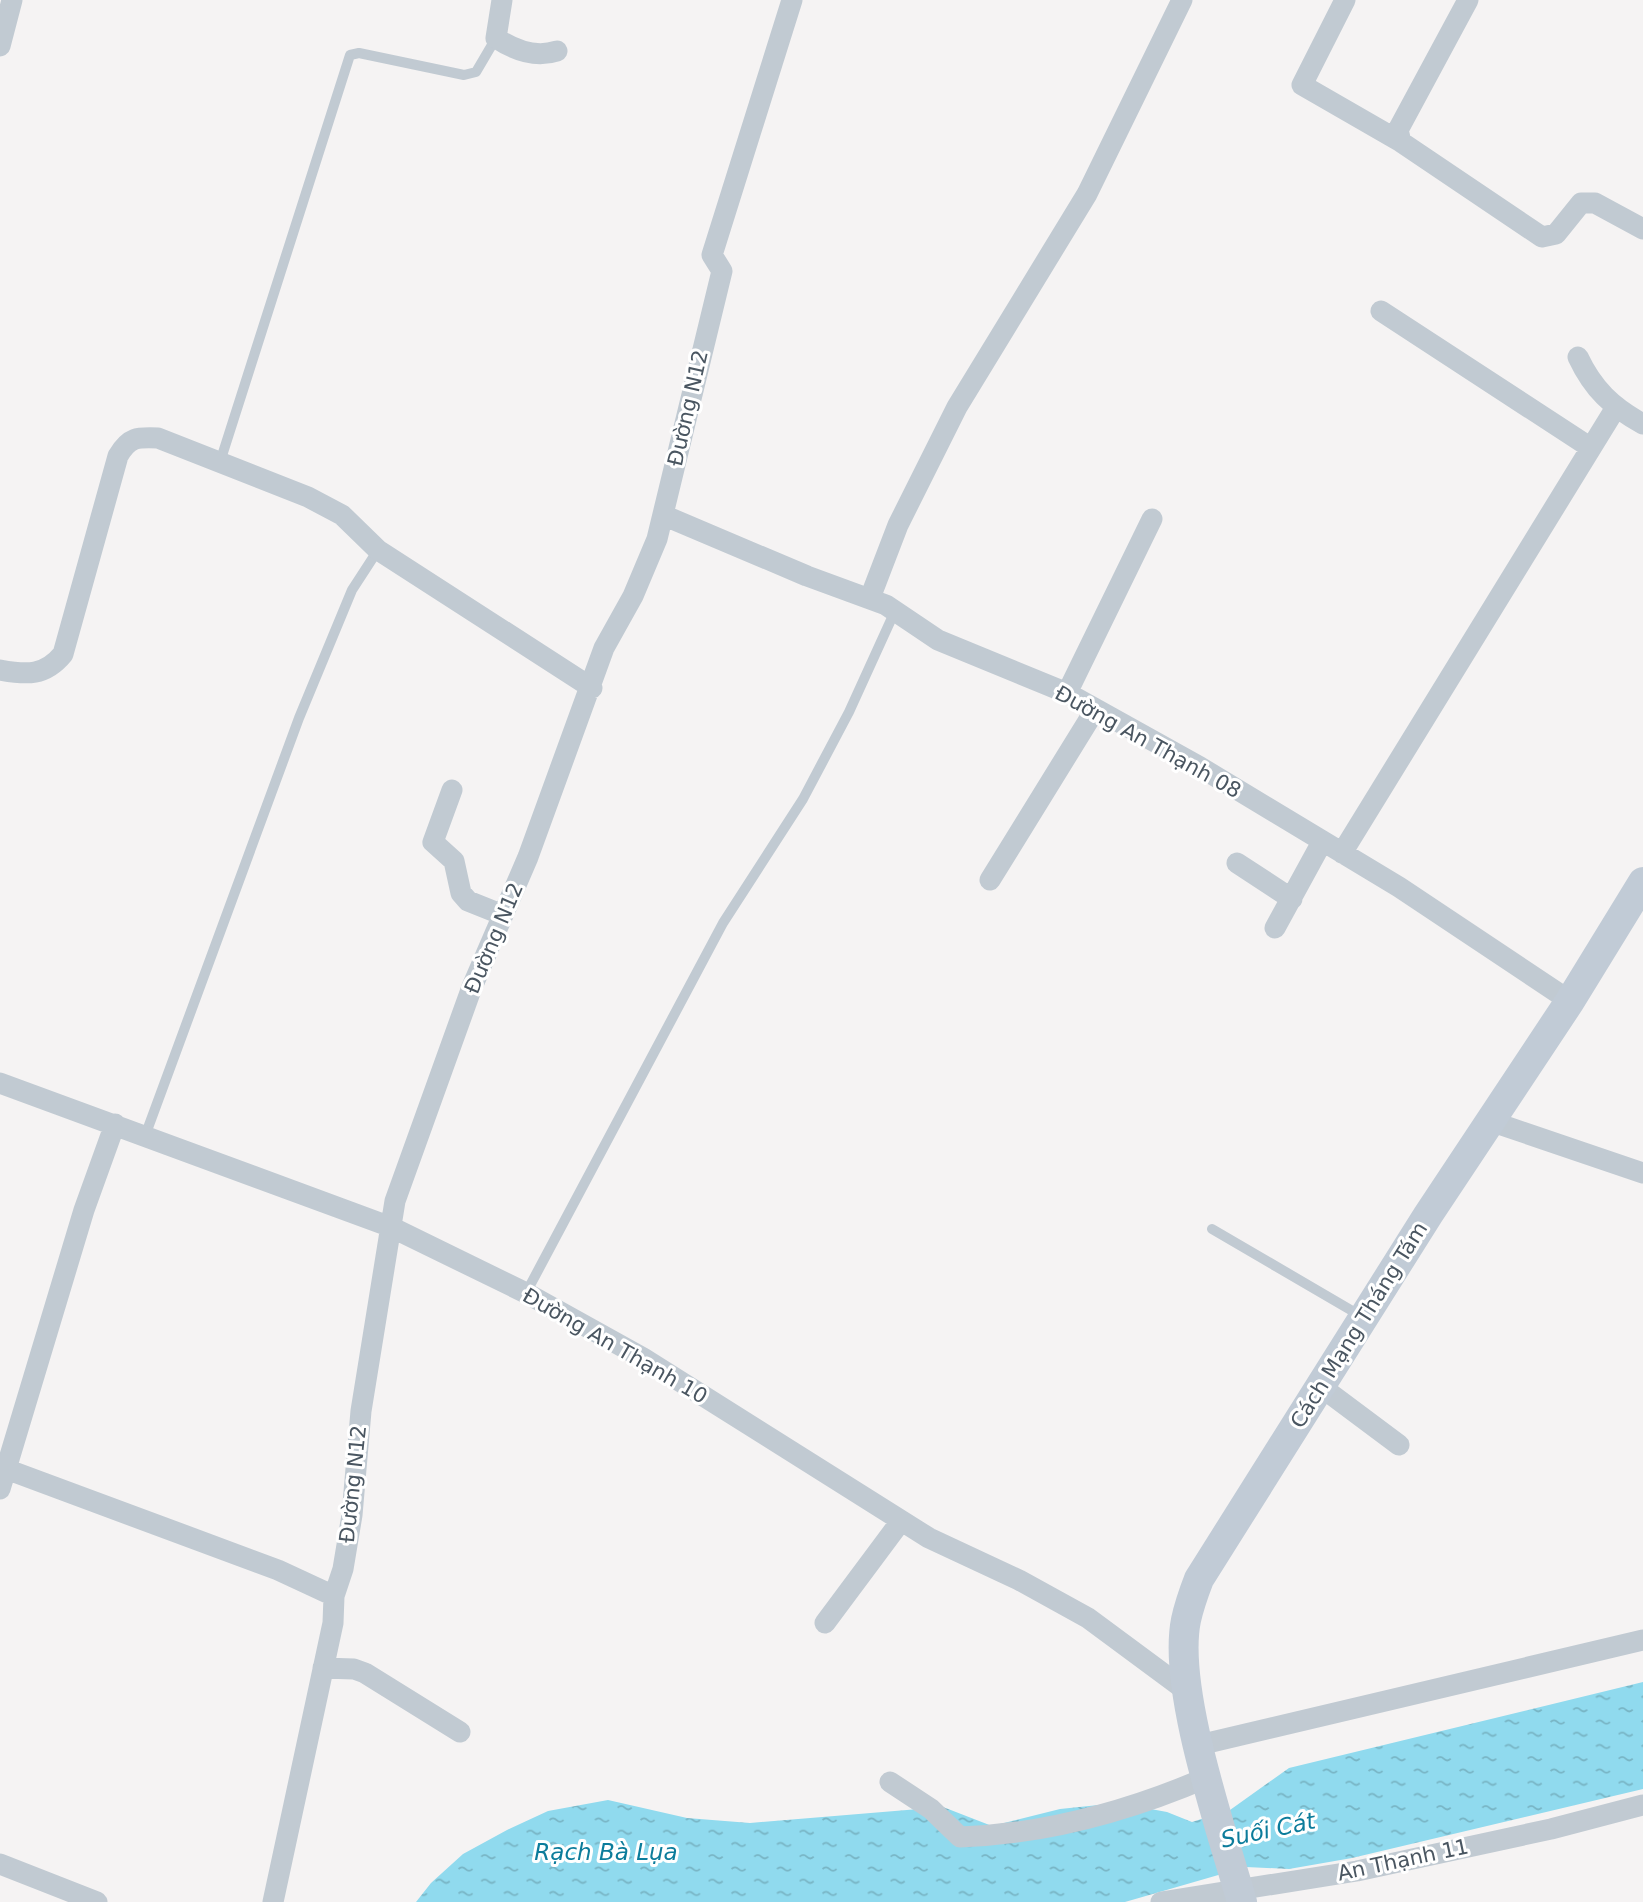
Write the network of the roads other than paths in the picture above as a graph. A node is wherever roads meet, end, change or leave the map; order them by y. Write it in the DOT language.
graph roads {
  1 [pos="12,0"];
  2 [pos="502,0"];
  3 [pos="792,0"];
  4 [pos="1182,0"];
  5 [pos="1345,0"];
  6 [pos="1468,0"];
  7 [pos="496,38"];
  8 [pos="0,46"];
  9 [pos="557,51"];
  10 [pos="1401,142"];
  11 [pos="1643,229"];
  12 [pos="1381,312"];
  13 [pos="1578,357"];
  14 [pos="1615,409"];
  15 [pos="1643,424"];
  16 [pos="1591,448"];
  17 [pos="220,462"];
  18 [pos="663,515"];
  19 [pos="1152,519"];
  20 [pos="378,550"];
  21 [pos="870,598"];
  22 [pos="895,611"];
  23 [pos="0,670"];
  24 [pos="592,688"];
  25 [pos="1067,694"];
  26 [pos="1095,710"];
  27 [pos="452,790"];
  28 [pos="1322,842"];
  29 [pos="1342,853"];
  30 [pos="1237,863"];
  31 [pos="990,880"];
  32 [pos="1643,882"];
  33 [pos="1292,899"];
  34 [pos="503,915"];
  35 [pos="1275,928"];
  36 [pos="1570,1001"];
  37 [pos="0,1083"];
  38 [pos="1490,1121"];
  39 [pos="115,1124"];
  40 [pos="145,1136"];
  41 [pos="1643,1173"];
  42 [pos="391,1227"];
  43 [pos="1212,1229"];
  44 [pos="526,1293"];
  45 [pos="1363,1317"];
  46 [pos="1320,1386"];
  47 [pos="1399,1445"];
  48 [pos="3,1479"];
  49 [pos="901,1521"];
  50 [pos="334,1596"];
  51 [pos="825,1623"];
  52 [pos="1643,1640"];
  53 [pos="338,1668"];
  54 [pos="1188,1692"];
  55 [pos="460,1732"];
  56 [pos="1199,1745"];
  57 [pos="890,1782"];
  58 [pos="1211,1788"];
  59 [pos="1643,1805"];
  60 [pos="0,1864"];
  61 [pos="1239,1892"];
  62 [pos="97,1902"];
  63 [pos="273,1902"];
  64 [pos="1161,1902"];
  1 -- 8 [label="street"];
  2 -- 7 [label="street"];
  3 -- 18 [label="street, Đường N12"];
  4 -- 21 [label="street"];
  5 -- 10 [label="street"];
  6 -- 10 [label="street"];
  7 -- 9 [label="street"];
  7 -- 17 [label="lane"];
  10 -- 11 [label="street"];
  12 -- 16 [label="street"];
  13 -- 14 [label="street"];
  14 -- 15 [label="street"];
  14 -- 16 [label="street"];
  16 -- 29 [label="street"];
  17 -- 20 [label="street"];
  17 -- 23 [label="street"];
  18 -- 21 [label="street, Đường An Thạnh 08"];
  18 -- 24 [label="street, Đường N12"];
  19 -- 25 [label="street"];
  20 -- 24 [label="street"];
  20 -- 40 [label="lane"];
  21 -- 22 [label="street, Đường An Thạnh 08"];
  22 -- 25 [label="street, Đường An Thạnh 08"];
  22 -- 44 [label="lane"];
  24 -- 34 [label="street, Đường N12"];
  25 -- 26 [label="street, Đường An Thạnh 08"];
  26 -- 28 [label="street, Đường An Thạnh 08"];
  26 -- 31 [label="street"];
  27 -- 34 [label="street"];
  28 -- 29 [label="street, Đường An Thạnh 08"];
  28 -- 33 [label="street"];
  29 -- 36 [label="street, Đường An Thạnh 08"];
  30 -- 33 [label="street"];
  32 -- 36 [label="main road, Cách Mạng Tháng Tám"];
  33 -- 35 [label="street"];
  34 -- 42 [label="street, Đường N12"];
  36 -- 38 [label="main road, Cách Mạng Tháng Tám"];
  37 -- 39 [label="street, Đường An Thạnh 10"];
  38 -- 41 [label="street"];
  38 -- 45 [label="main road, Cách Mạng Tháng Tám"];
  39 -- 40 [label="street, Đường An Thạnh 10"];
  39 -- 48 [label="street"];
  40 -- 42 [label="street, Đường An Thạnh 10"];
  42 -- 44 [label="street, Đường An Thạnh 10"];
  42 -- 50 [label="street, Đường N12"];
  43 -- 45 [label="lane"];
  44 -- 49 [label="street, Đường An Thạnh 10"];
  45 -- 46 [label="main road, Cách Mạng Tháng Tám"];
  46 -- 47 [label="street"];
  46 -- 54 [label="main road, Cách Mạng Tháng Tám"];
  48 -- 50 [label="street"];
  49 -- 51 [label="street"];
  49 -- 54 [label="street, Đường An Thạnh 10"];
  50 -- 53 [label="street, Đường N12"];
  52 -- 56 [label="street"];
  53 -- 55 [label="street"];
  53 -- 63 [label="street, Đường N12"];
  54 -- 56 [label="main road, Cách Mạng Tháng Tám"];
  56 -- 58 [label="main road, Cách Mạng Tháng Tám"];
  57 -- 58 [label="street"];
  58 -- 61 [label="main road, Cách Mạng Tháng Tám"];
  59 -- 61 [label="street, An Thạnh 11"];
  60 -- 62 [label="street"];
  61 -- 64 [label="street, An Thạnh 11"];
}
